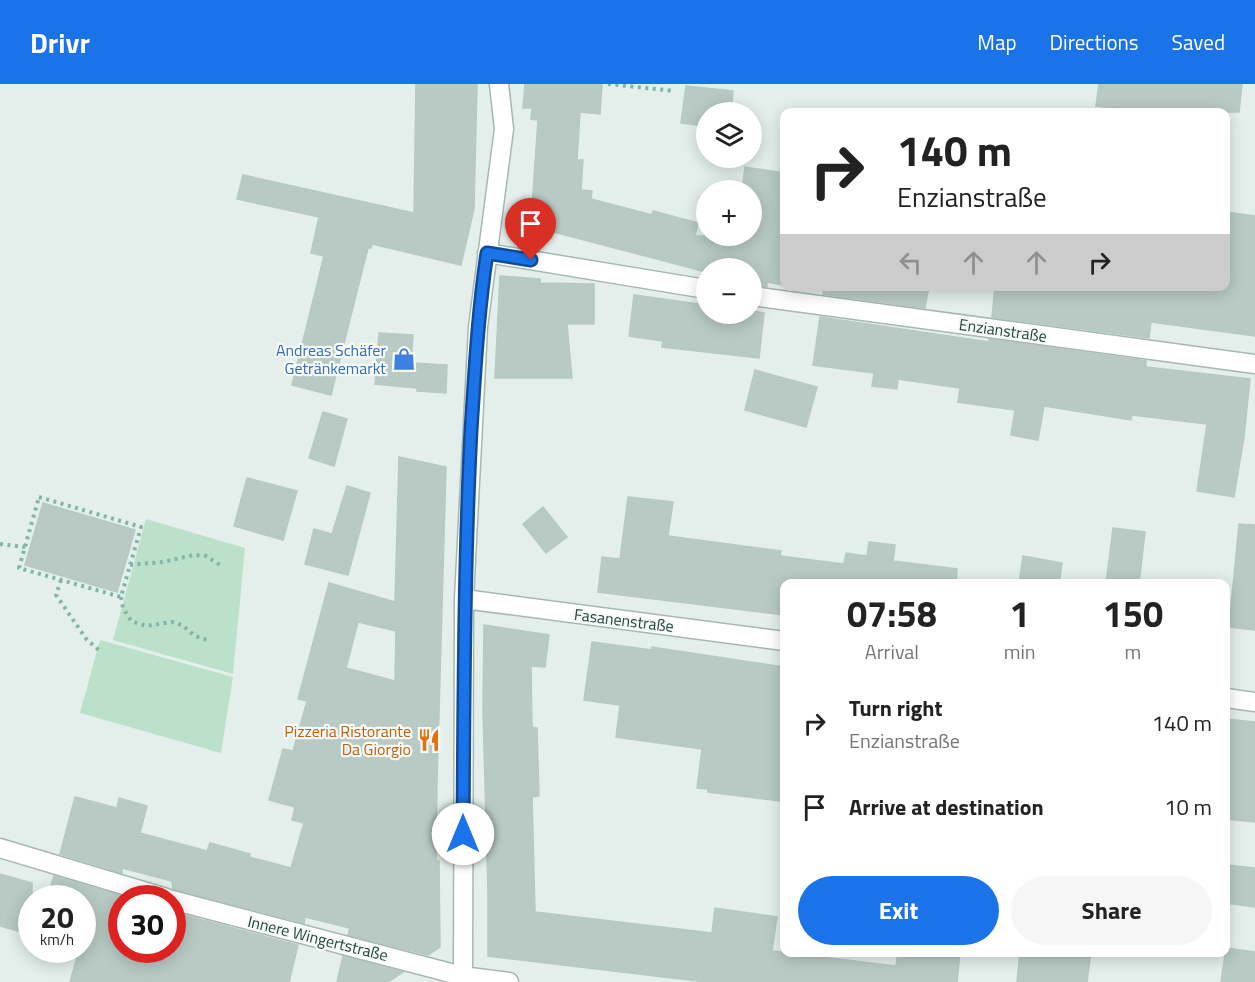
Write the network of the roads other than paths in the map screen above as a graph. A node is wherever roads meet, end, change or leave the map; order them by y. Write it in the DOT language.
graph roads {
  1 [pos="499,84"];
  2 [pos="487,253"];
  3 [pos="696,287"];
  4 [pos="762,297"];
  5 [pos="1255,364"];
  6 [pos="464,599"];
  7 [pos="780,640"];
  8 [pos="1230,699"];
  9 [pos="1255,702"];
  10 [pos="0,848"];
  11 [pos="124,885"];
  12 [pos="186,904"];
  13 [pos="463,979"];
  14 [pos="509,982"];
  1 -- 2 [label="street"];
  2 -- 3 [label="street"];
  2 -- 6 [label="street"];
  4 -- 5 [label="street, Enzianstraße"];
  6 -- 7 [label="street, Fasanenstraße"];
  6 -- 13 [label="street"];
  8 -- 9 [label="street"];
  10 -- 11 [label="street"];
  12 -- 13 [label="street, Innere Wingertstraße"];
  13 -- 14 [label="street, Innere Wingertstraße"];
}
